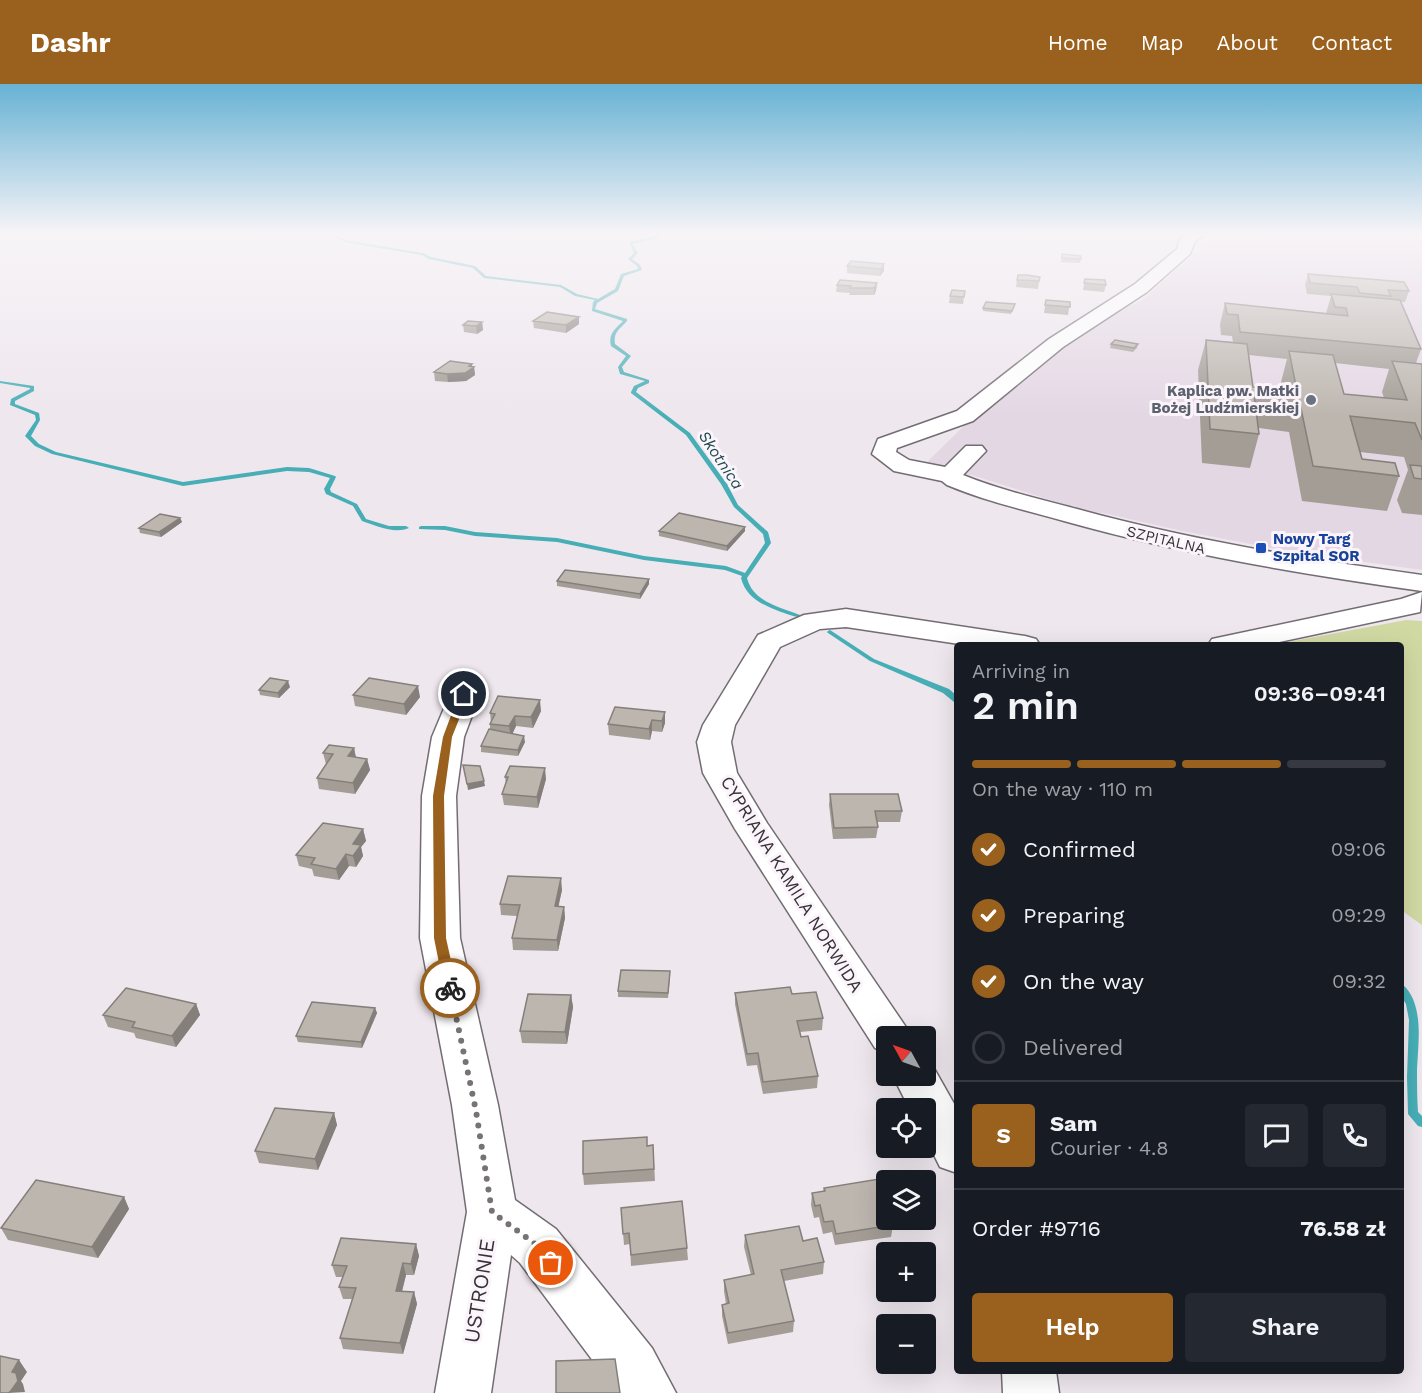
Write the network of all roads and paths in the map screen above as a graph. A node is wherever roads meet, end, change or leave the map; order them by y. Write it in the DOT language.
graph roads {
  1 [pos="1132,294"];
  2 [pos="974,451"];
  3 [pos="950,476"];
  4 [pos="1422,582"];
  5 [pos="1422,600"];
  6 [pos="1005,642"];
  7 [pos="1237,642"];
  8 [pos="464,694"];
  9 [pos="883,1026"];
  10 [pos="920,1086"];
  11 [pos="954,1148"];
  12 [pos="492,1212"];
  13 [pos="1029,1374"];
  14 [pos="463,1393"];
  15 [pos="648,1393"];
  16 [pos="1031,1393"];
  1 -- 3 [label="street, SZPITALNA"];
  2 -- 3 [label="street"];
  3 -- 4 [label="street, SZPITALNA"];
  5 -- 7 [label="street"];
  6 -- 9 [label="street, CYPRIANA KAMILA NORWIDA"];
  8 -- 12 [label="street, USTRONIE"];
  10 -- 11 [label="street"];
  12 -- 14 [label="street, USTRONIE"];
  12 -- 15 [label="street"];
  13 -- 16 [label="street"];
}
